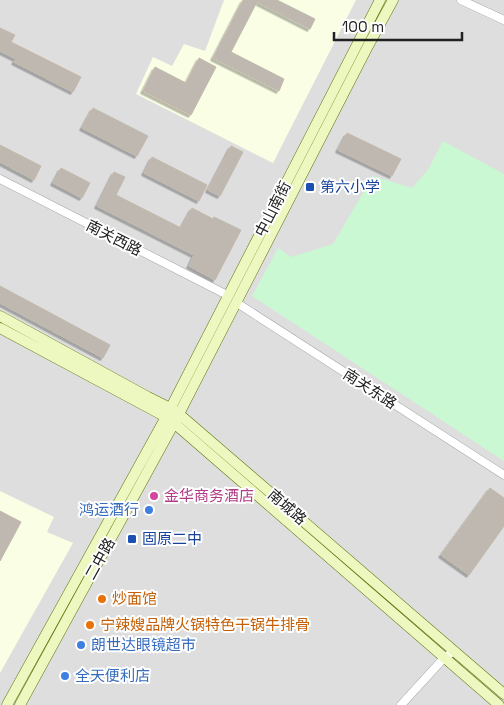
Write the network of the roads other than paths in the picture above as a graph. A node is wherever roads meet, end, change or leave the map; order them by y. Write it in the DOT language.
graph roads {
  1 [pos="380,0"];
  2 [pos="393,0"];
  3 [pos="461,0"];
  4 [pos="504,20"];
  5 [pos="0,179"];
  6 [pos="233,299"];
  7 [pos="0,316"];
  8 [pos="0,328"];
  9 [pos="172,415"];
  10 [pos="504,476"];
  11 [pos="454,651"];
  12 [pos="444,658"];
  13 [pos="504,694"];
  14 [pos="7,705"];
  15 [pos="20,705"];
  16 [pos="401,705"];
  17 [pos="499,705"];
  1 -- 6 [label="main road, 中山南街"];
  2 -- 6 [label="main road, 中山南街"];
  3 -- 4 [label="street"];
  5 -- 6 [label="street, 南关西路"];
  6 -- 9 [label="main road, 中山南街"];
  6 -- 10 [label="street, 南关东路"];
  7 -- 9 [label="main road, 南城路"];
  8 -- 9 [label="main road, 南城路"];
  9 -- 11 [label="main road, 南城路"];
  9 -- 12 [label="main road, 南城路"];
  9 -- 14 [label="main road, 二中路"];
  9 -- 15 [label="main road, 二中路"];
  11 -- 12 [label="street"];
  11 -- 13 [label="main road, 南城路"];
  12 -- 16 [label="street"];
  12 -- 17 [label="main road, 南城路"];
}
